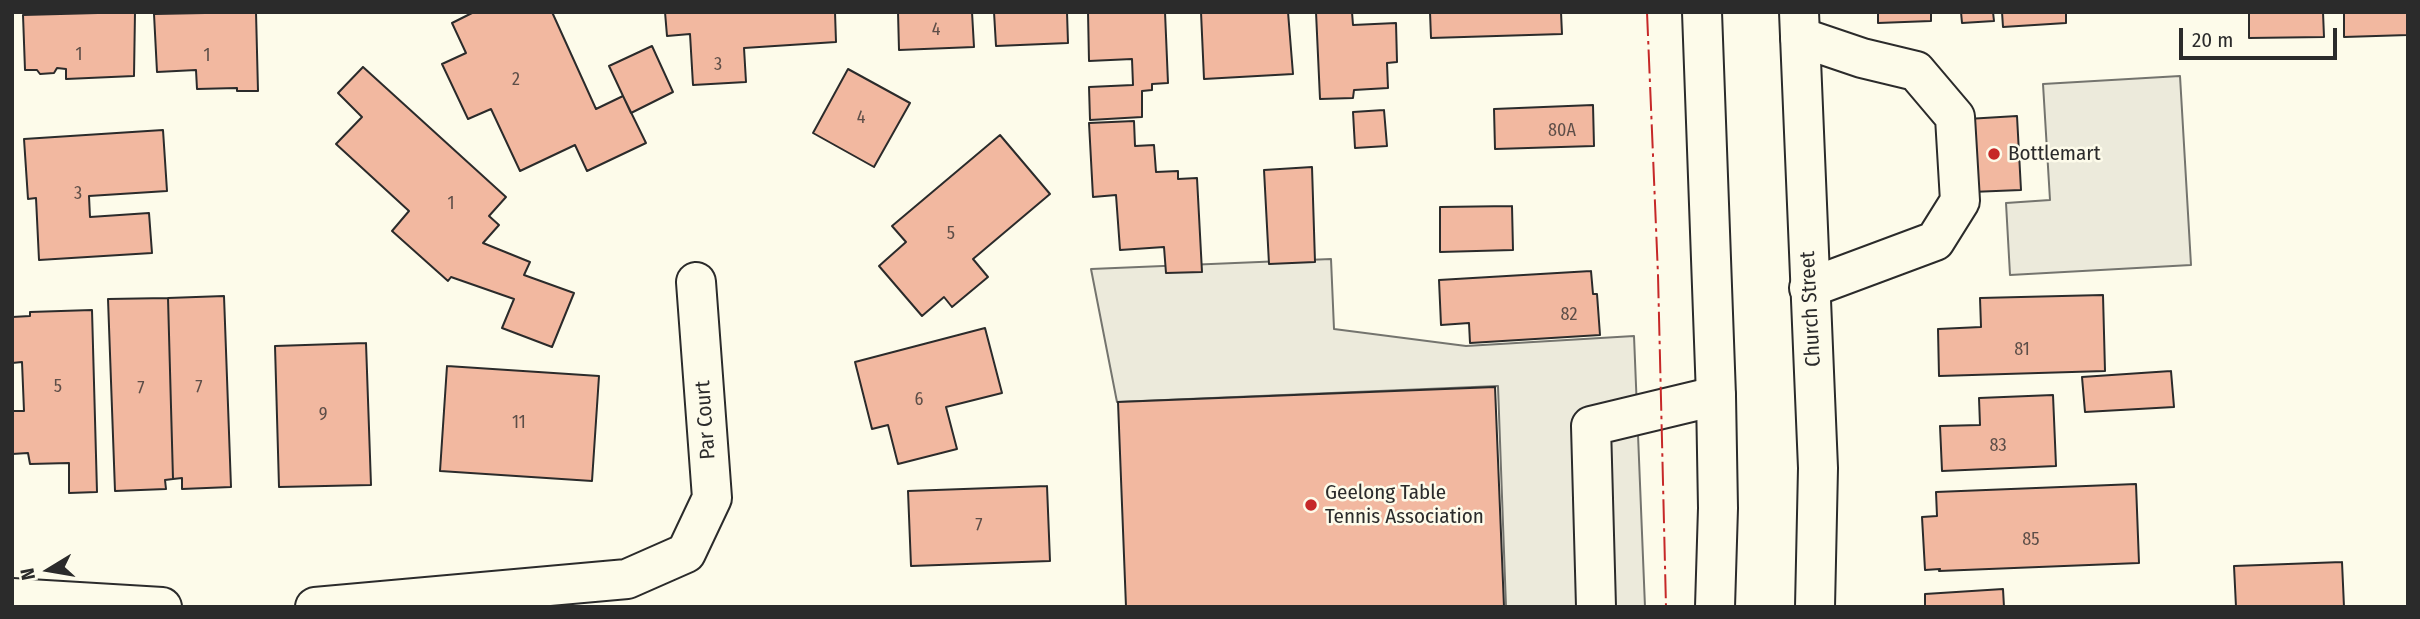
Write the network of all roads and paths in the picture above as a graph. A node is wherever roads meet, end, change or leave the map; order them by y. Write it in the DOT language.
graph roads {
  1 [pos="1702,12"];
  2 [pos="1799,25"];
  3 [pos="696,282"];
  4 [pos="1809,288"];
  5 [pos="1716,396"];
  6 [pos="12,598"];
  7 [pos="162,607"];
  8 [pos="315,607"];
  9 [pos="1596,607"];
  10 [pos="1715,607"];
  11 [pos="1815,607"];
  1 -- 5 [label="main road"];
  2 -- 4 [label="main road, Church Street"];
  2 -- 4 [label="main road"];
  3 -- 8 [label="main road, Par Court"];
  4 -- 11 [label="main road, Church Street"];
  5 -- 9 [label="main road"];
  5 -- 10 [label="main road"];
  6 -- 7 [label="main road"];
}
